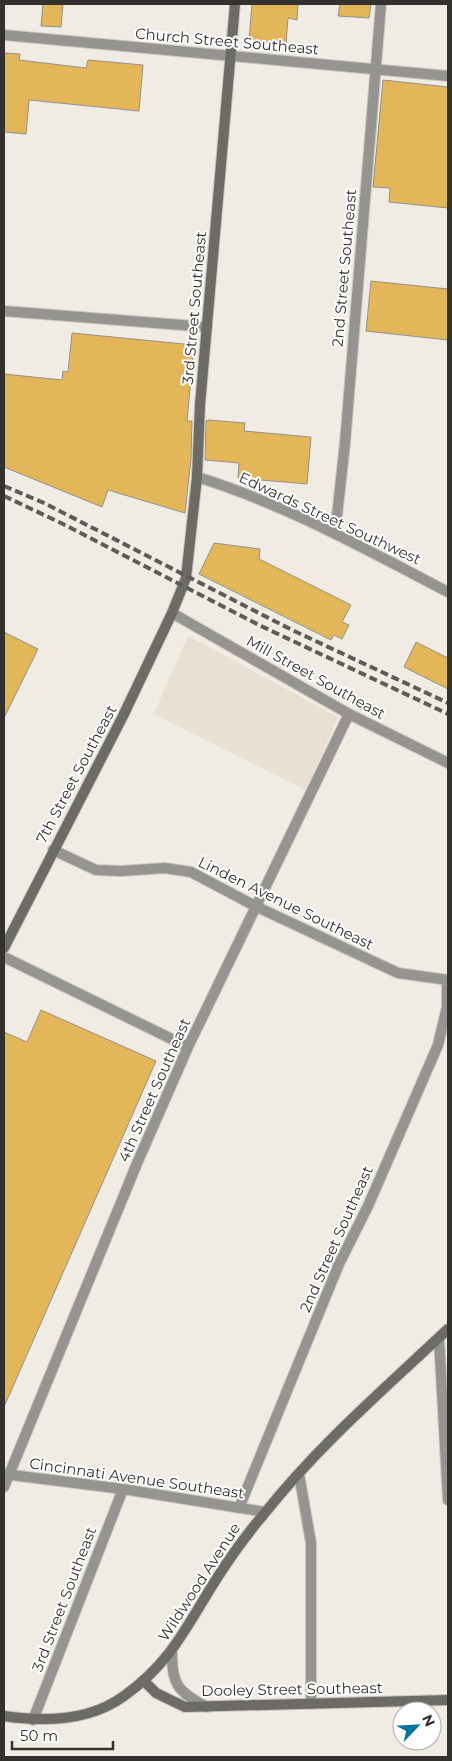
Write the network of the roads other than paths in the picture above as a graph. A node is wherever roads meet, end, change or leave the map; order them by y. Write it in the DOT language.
graph roads {
  1 [pos="235,4"];
  2 [pos="381,4"];
  3 [pos="4,35"];
  4 [pos="231,57"];
  5 [pos="376,70"];
  6 [pos="448,76"];
  7 [pos="4,311"];
  8 [pos="207,327"];
  9 [pos="197,477"];
  10 [pos="335,534"];
  11 [pos="448,592"];
  12 [pos="172,613"];
  13 [pos="349,714"];
  14 [pos="448,763"];
  15 [pos="53,850"];
  16 [pos="255,906"];
  17 [pos="4,948"];
  18 [pos="4,957"];
  19 [pos="448,980"];
  20 [pos="188,1047"];
  21 [pos="448,1329"];
  22 [pos="6,1474"];
  23 [pos="300,1474"];
  24 [pos="4,1487"];
  25 [pos="123,1489"];
  26 [pos="448,1500"];
  27 [pos="239,1508"];
  28 [pos="265,1512"];
  29 [pos="172,1651"];
  30 [pos="144,1680"];
  31 [pos="448,1700"];
  32 [pos="311,1704"];
  33 [pos="207,1707"];
  34 [pos="4,1716"];
  35 [pos="33,1720"];
  1 -- 4 [label="street, 3rd Street Southeast"];
  2 -- 5 [label="street, 2nd Street Southeast"];
  3 -- 4 [label="street, Church Street Southeast"];
  4 -- 5 [label="street, Church Street Southeast"];
  4 -- 8 [label="street, 3rd Street Southeast"];
  5 -- 6 [label="street, Church Street Southeast"];
  5 -- 10 [label="street, 2nd Street Southeast"];
  7 -- 8 [label="street"];
  8 -- 9 [label="street, 3rd Street Southeast"];
  9 -- 10 [label="street, Edwards Street Southwest"];
  9 -- 12 [label="street, 3rd Street Southeast"];
  10 -- 11 [label="street, Edwards Street Southwest"];
  12 -- 13 [label="street, Mill Street Southeast"];
  12 -- 15 [label="street, 7th Street Southeast"];
  13 -- 14 [label="street, Mill Street Southeast"];
  13 -- 16 [label="street, 4th Street Southeast"];
  15 -- 16 [label="street, Linden Avenue Southeast"];
  15 -- 17 [label="street, 7th Street Southeast"];
  16 -- 19 [label="street, Linden Avenue Southeast"];
  16 -- 20 [label="street, 4th Street Southeast"];
  18 -- 20 [label="street"];
  19 -- 27 [label="street, 2nd Street Southeast"];
  20 -- 22 [label="street, 4th Street Southeast"];
  21 -- 23 [label="street, Wildwood Avenue"];
  21 -- 26 [label="street"];
  22 -- 24 [label="street, 4th Street Southeast"];
  22 -- 25 [label="street, Cincinnati Avenue Southeast"];
  23 -- 28 [label="street, Wildwood Avenue"];
  23 -- 32 [label="street"];
  25 -- 27 [label="street, Cincinnati Avenue Southeast"];
  25 -- 35 [label="street, 3rd Street Southeast"];
  27 -- 28 [label="street, Cincinnati Avenue Southeast"];
  28 -- 29 [label="street, Wildwood Avenue"];
  29 -- 30 [label="street, Wildwood Avenue"];
  29 -- 33 [label="street"];
  30 -- 33 [label="street, Dooley Street Southeast"];
  30 -- 35 [label="street, Wildwood Avenue"];
  31 -- 32 [label="street, Dooley Street Southeast"];
  32 -- 33 [label="street, Dooley Street Southeast"];
  34 -- 35 [label="street, Wildwood Avenue"];
}
